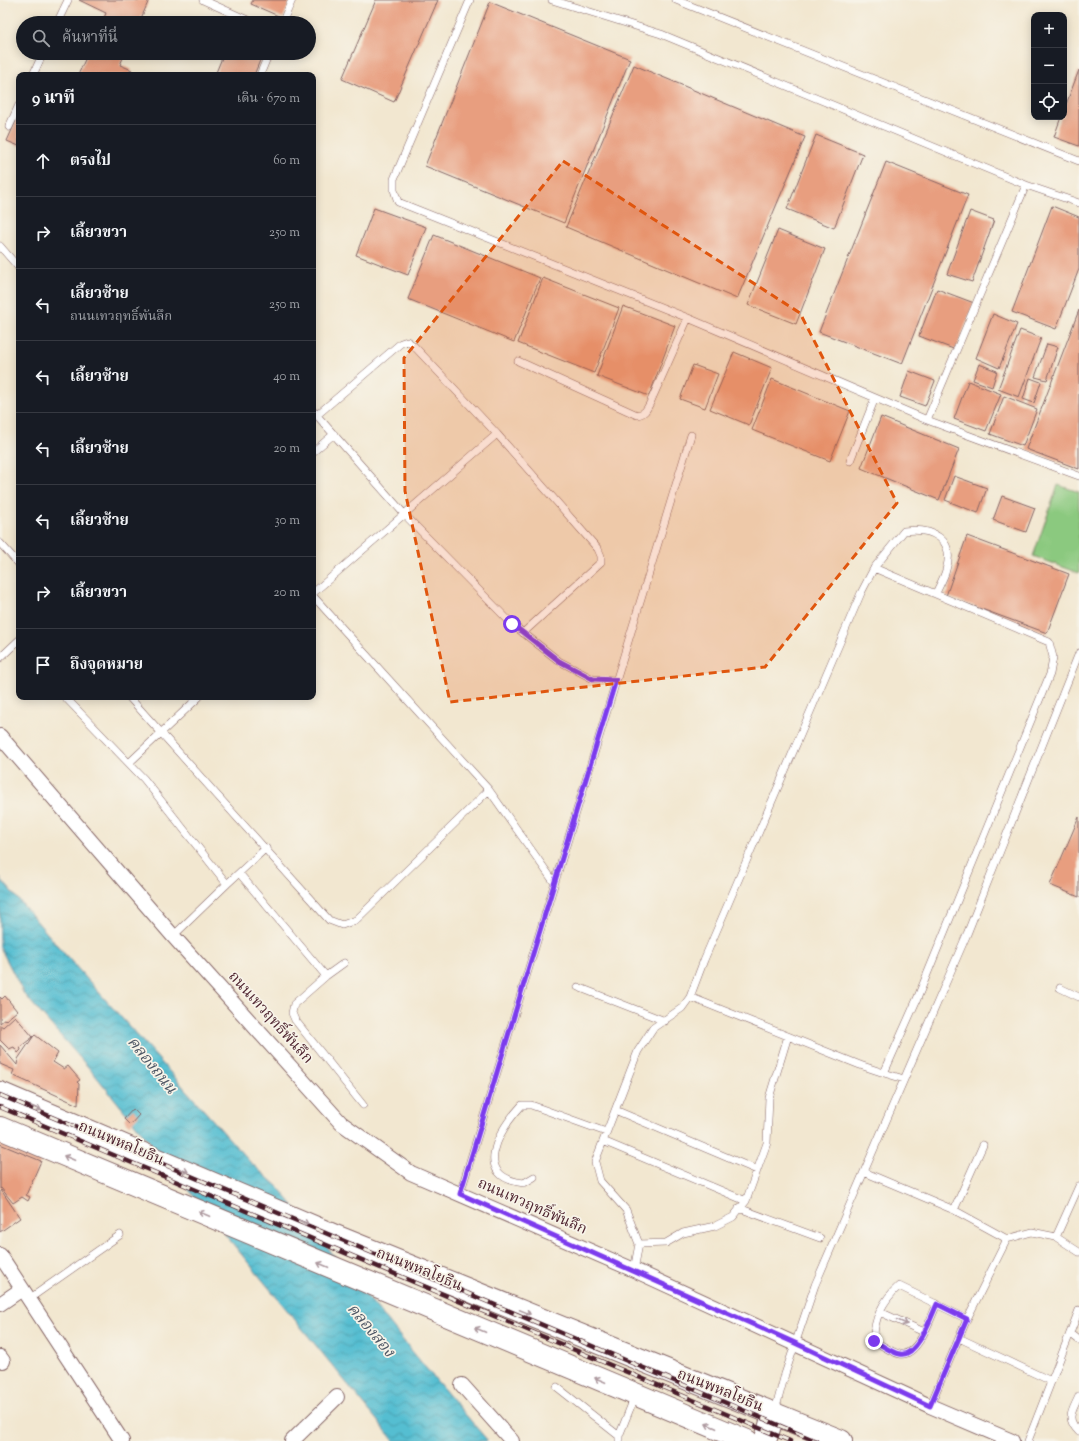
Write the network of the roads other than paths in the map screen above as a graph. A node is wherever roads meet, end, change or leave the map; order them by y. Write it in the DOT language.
graph roads {
  1 [pos="68,0"];
  2 [pos="203,0"];
  3 [pos="292,0"];
  4 [pos="470,0"];
  5 [pos="552,0"];
  6 [pos="676,0"];
  7 [pos="60,16"];
  8 [pos="238,16"];
  9 [pos="285,16"];
  10 [pos="40,60"];
  11 [pos="266,60"];
  12 [pos="34,72"];
  13 [pos="261,72"];
  14 [pos="16,112"];
  15 [pos="9,127"];
  16 [pos="1079,161"];
  17 [pos="1026,185"];
  18 [pos="1079,203"];
  19 [pos="0,246"];
  20 [pos="16,265"];
  21 [pos="688,318"];
  22 [pos="518,361"];
  23 [pos="875,398"];
  24 [pos="316,412"];
  25 [pos="316,414"];
  26 [pos="927,420"];
  27 [pos="334,434"];
  28 [pos="497,434"];
  29 [pos="691,436"];
  30 [pos="316,449"];
  31 [pos="850,461"];
  32 [pos="1079,476"];
  33 [pos="405,515"];
  34 [pos="0,542"];
  35 [pos="16,560"];
  36 [pos="874,568"];
  37 [pos="316,590"];
  38 [pos="936,593"];
  39 [pos="316,599"];
  40 [pos="523,633"];
  41 [pos="16,646"];
  42 [pos="1079,654"];
  43 [pos="0,658"];
  44 [pos="616,680"];
  45 [pos="68,700"];
  46 [pos="132,700"];
  47 [pos="196,700"];
  48 [pos="160,733"];
  49 [pos="0,736"];
  50 [pos="129,763"];
  51 [pos="489,790"];
  52 [pos="266,848"];
  53 [pos="239,873"];
  54 [pos="554,882"];
  55 [pos="227,884"];
  56 [pos="173,936"];
  57 [pos="344,963"];
  58 [pos="326,976"];
  59 [pos="578,987"];
  60 [pos="1060,988"];
  61 [pos="690,996"];
  62 [pos="1079,996"];
  63 [pos="665,1021"];
  64 [pos="788,1036"];
  65 [pos="884,1072"];
  66 [pos="904,1079"];
  67 [pos="0,1093"];
  68 [pos="363,1105"];
  69 [pos="615,1110"];
  70 [pos="0,1128"];
  71 [pos="606,1132"];
  72 [pos="603,1141"];
  73 [pos="983,1145"];
  74 [pos="757,1170"];
  75 [pos="864,1172"];
  76 [pos="534,1177"];
  77 [pos="1079,1186"];
  78 [pos="460,1194"];
  79 [pos="746,1201"];
  80 [pos="739,1208"];
  81 [pos="954,1210"];
  82 [pos="120,1235"];
  83 [pos="1056,1237"];
  84 [pos="820,1238"];
  85 [pos="1007,1239"];
  86 [pos="639,1244"];
  87 [pos="1079,1252"];
  88 [pos="0,1255"];
  89 [pos="634,1270"];
  90 [pos="26,1294"];
  91 [pos="0,1304"];
  92 [pos="937,1304"];
  93 [pos="1079,1310"];
  94 [pos="880,1312"];
  95 [pos="967,1319"];
  96 [pos="924,1332"];
  97 [pos="1070,1333"];
  98 [pos="959,1338"];
  99 [pos="1079,1340"];
  100 [pos="795,1343"];
  101 [pos="1052,1381"];
  102 [pos="462,1385"];
  103 [pos="557,1387"];
  104 [pos="636,1395"];
  105 [pos="1079,1396"];
  106 [pos="337,1397"];
  107 [pos="930,1406"];
  108 [pos="774,1413"];
  109 [pos="1079,1432"];
  110 [pos="619,1439"];
  111 [pos="122,1441"];
  112 [pos="292,1441"];
  113 [pos="512,1441"];
  114 [pos="747,1441"];
  115 [pos="765,1441"];
  116 [pos="841,1441"];
  117 [pos="1012,1441"];
  118 [pos="1028,1441"];
  1 -- 7 [label="lane"];
  2 -- 8 [label="lane"];
  3 -- 9 [label="lane"];
  4 -- 21 [label="lane"];
  5 -- 17 [label="lane"];
  6 -- 16 [label="lane"];
  10 -- 12 [label="lane"];
  11 -- 13 [label="lane"];
  14 -- 15 [label="lane"];
  17 -- 18 [label="lane"];
  17 -- 26 [label="lane"];
  19 -- 20 [label="lane"];
  21 -- 22 [label="lane"];
  21 -- 23 [label="lane"];
  23 -- 26 [label="lane"];
  23 -- 31 [label="lane"];
  24 -- 28 [label="lane"];
  25 -- 27 [label="lane"];
  26 -- 32 [label="lane"];
  27 -- 30 [label="lane"];
  27 -- 33 [label="lane"];
  28 -- 33 [label="lane"];
  28 -- 40 [label="lane"];
  29 -- 44 [label="lane"];
  33 -- 37 [label="lane"];
  33 -- 40 [label="lane"];
  34 -- 35 [label="lane"];
  36 -- 38 [label="lane"];
  36 -- 38 [label="lane"];
  36 -- 61 [label="lane"];
  38 -- 65 [label="lane"];
  39 -- 51 [label="lane"];
  40 -- 44 [label="lane"];
  41 -- 43 [label="lane"];
  42 -- 66 [label="lane"];
  44 -- 54 [label="lane"];
  45 -- 50 [label="lane"];
  46 -- 48 [label="lane"];
  47 -- 48 [label="lane"];
  48 -- 50 [label="lane"];
  48 -- 52 [label="lane"];
  49 -- 56 [label="street, ถนนเทวฤทธิ์พันลึก"];
  50 -- 55 [label="lane"];
  51 -- 52 [label="lane"];
  51 -- 54 [label="lane"];
  52 -- 53 [label="lane"];
  53 -- 55 [label="lane"];
  53 -- 58 [label="lane"];
  54 -- 78 [label="lane"];
  55 -- 56 [label="lane"];
  56 -- 78 [label="street, ถนนเทวฤทธิ์พันลึก"];
  57 -- 58 [label="lane"];
  58 -- 68 [label="lane"];
  59 -- 63 [label="lane"];
  60 -- 62 [label="lane"];
  61 -- 63 [label="lane"];
  61 -- 64 [label="lane"];
  63 -- 69 [label="lane"];
  64 -- 65 [label="lane"];
  64 -- 74 [label="lane"];
  65 -- 66 [label="lane"];
  66 -- 75 [label="lane"];
  67 -- 108 [label="main road, ถนนพหลโยธิน, one-way"];
  69 -- 71 [label="lane"];
  69 -- 74 [label="lane"];
  104 -- 70 [label="main road, one-way"];
  71 -- 72 [label="lane"];
  71 -- 76 [label="lane"];
  72 -- 79 [label="lane"];
  72 -- 86 [label="lane"];
  73 -- 81 [label="lane"];
  74 -- 79 [label="lane"];
  75 -- 81 [label="lane"];
  75 -- 100 [label="lane"];
  77 -- 83 [label="lane"];
  78 -- 89 [label="street, ถนนเทวฤทธิ์พันลึก"];
  79 -- 80 [label="lane"];
  80 -- 84 [label="lane"];
  80 -- 86 [label="lane"];
  81 -- 85 [label="lane"];
  82 -- 90 [label="lane"];
  83 -- 85 [label="lane"];
  83 -- 87 [label="lane"];
  85 -- 95 [label="lane"];
  86 -- 89 [label="lane"];
  88 -- 90 [label="street"];
  89 -- 100 [label="street, ถนนเทวฤทธิ์พันลึก"];
  90 -- 91 [label="street"];
  90 -- 111 [label="street"];
  92 -- 94 [label="lane"];
  92 -- 95 [label="lane"];
  92 -- 96 [label="lane"];
  93 -- 97 [label="lane"];
  94 -- 96 [label="lane, one-way"];
  94 -- 96 [label="lane"];
  95 -- 98 [label="lane"];
  97 -- 99 [label="lane"];
  97 -- 101 [label="lane"];
  98 -- 101 [label="lane"];
  98 -- 107 [label="lane"];
  100 -- 107 [label="street, ถนนเทวฤทธิ์พันลึก"];
  100 -- 108 [label="lane"];
  101 -- 118 [label="lane"];
  102 -- 113 [label="street"];
  103 -- 110 [label="lane"];
  104 -- 110 [label="lane"];
  114 -- 104 [label="main road, one-way"];
  105 -- 109 [label="lane"];
  106 -- 112 [label="street"];
  107 -- 117 [label="street, ถนนเทวฤทธิ์พันลึก"];
  108 -- 115 [label="main road"];
  108 -- 116 [label="main road, ถนนพหลโยธิน"];
}
